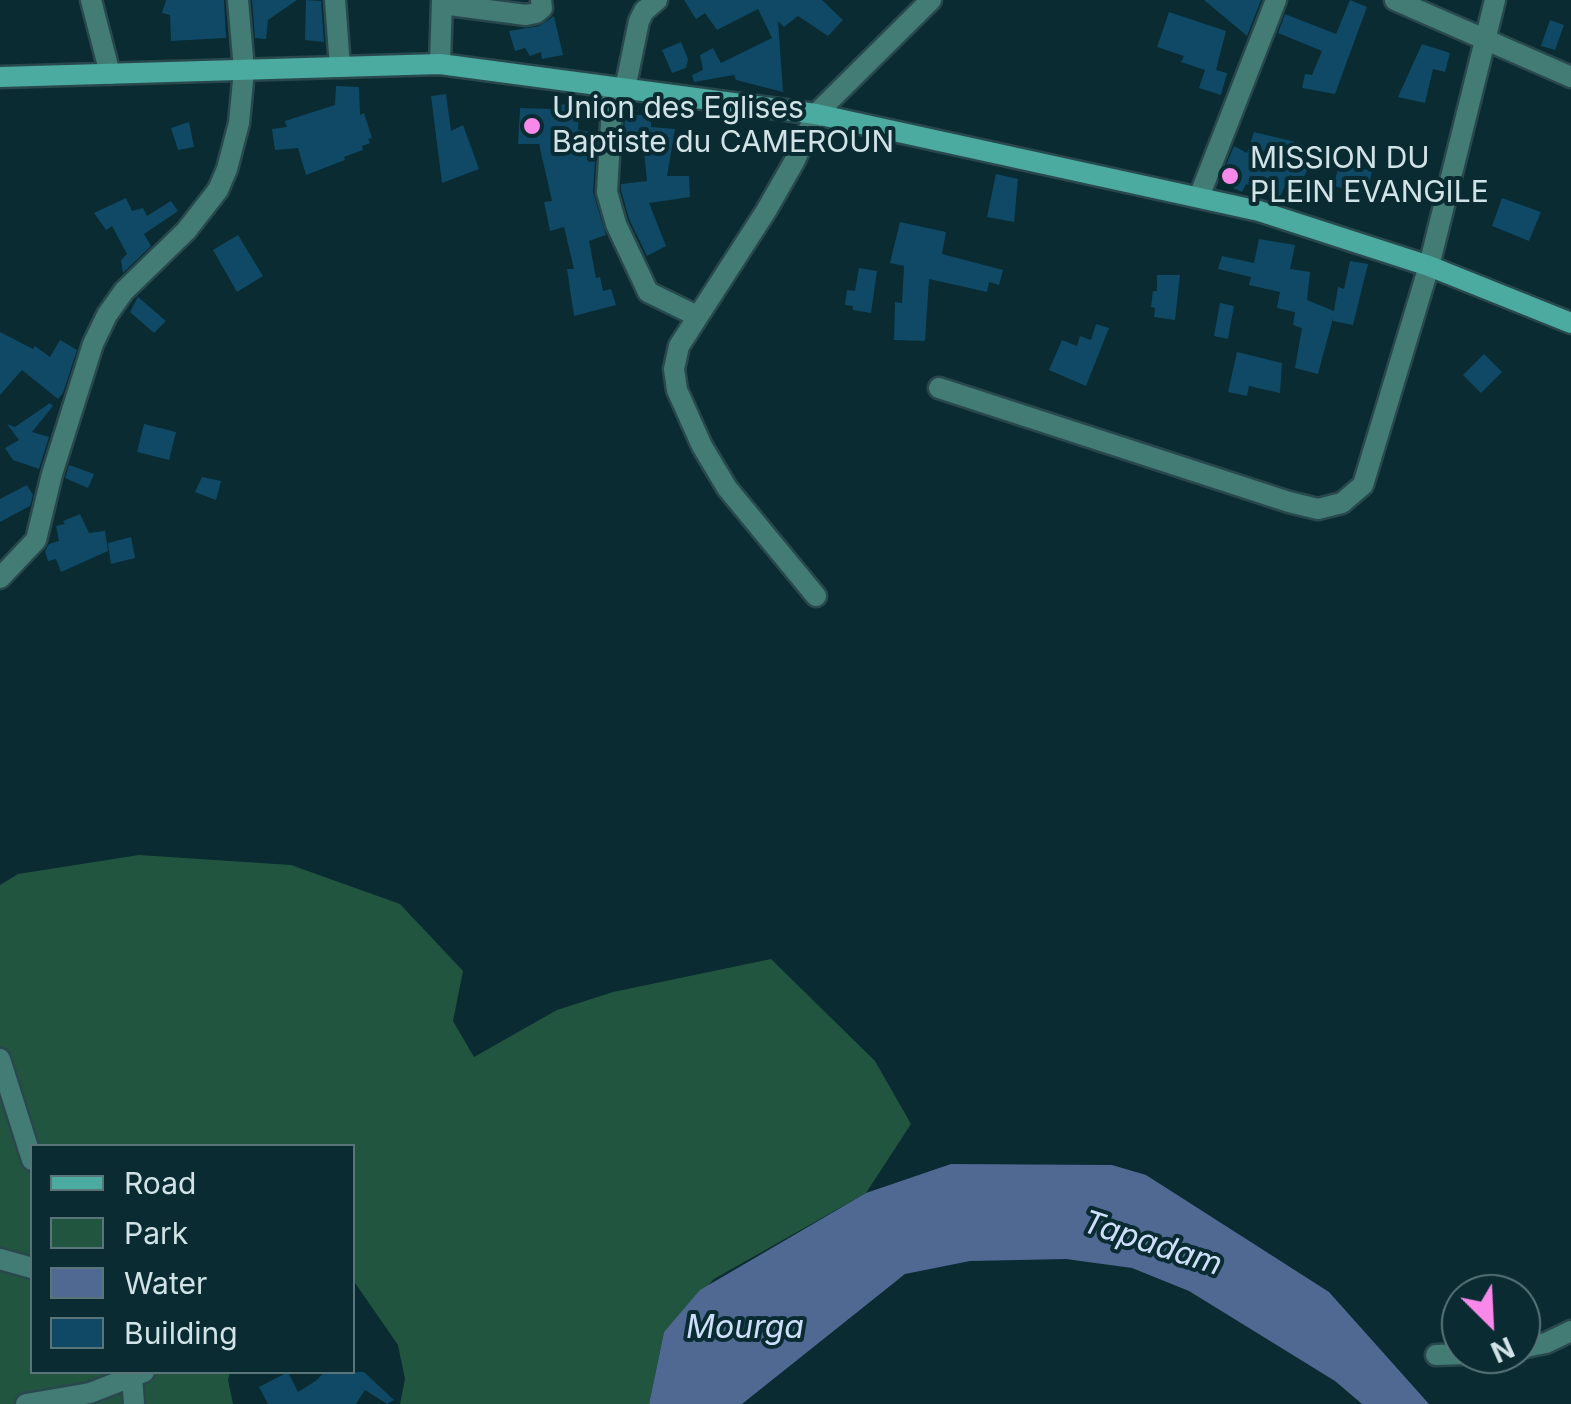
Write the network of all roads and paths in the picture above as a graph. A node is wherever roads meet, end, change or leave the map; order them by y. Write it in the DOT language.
graph roads {
  1 [pos="92,0"];
  2 [pos="238,0"];
  3 [pos="335,0"];
  4 [pos="542,0"];
  5 [pos="656,0"];
  6 [pos="931,0"];
  7 [pos="1276,0"];
  8 [pos="1395,0"];
  9 [pos="1494,0"];
  10 [pos="442,2"];
  11 [pos="1483,39"];
  12 [pos="440,64"];
  13 [pos="340,67"];
  14 [pos="244,70"];
  15 [pos="110,74"];
  16 [pos="0,77"];
  17 [pos="1571,78"];
  18 [pos="619,88"];
  19 [pos="816,114"];
  20 [pos="1199,197"];
  21 [pos="1430,266"];
  22 [pos="697,316"];
  23 [pos="1571,323"];
  24 [pos="939,388"];
  25 [pos="0,578"];
  26 [pos="816,596"];
  27 [pos="0,1059"];
  28 [pos="30,1154"];
  29 [pos="0,1260"];
  30 [pos="30,1268"];
  31 [pos="1571,1331"];
  32 [pos="1541,1344"];
  33 [pos="1436,1355"];
  34 [pos="1441,1355"];
  35 [pos="138,1374"];
  36 [pos="26,1404"];
  37 [pos="134,1404"];
  1 -- 15 [label="street"];
  2 -- 14 [label="street"];
  3 -- 13 [label="street"];
  4 -- 10 [label="street"];
  5 -- 18 [label="street"];
  6 -- 19 [label="street"];
  7 -- 20 [label="street"];
  8 -- 11 [label="street"];
  9 -- 11 [label="street"];
  10 -- 12 [label="street"];
  11 -- 17 [label="street"];
  11 -- 21 [label="street"];
  12 -- 13 [label="street"];
  12 -- 18 [label="street"];
  13 -- 14 [label="street"];
  14 -- 15 [label="street"];
  14 -- 25 [label="street"];
  15 -- 16 [label="street"];
  18 -- 19 [label="street"];
  18 -- 22 [label="street"];
  19 -- 20 [label="street"];
  19 -- 22 [label="street"];
  20 -- 21 [label="street"];
  21 -- 23 [label="street"];
  21 -- 24 [label="street"];
  22 -- 26 [label="street"];
  27 -- 28 [label="street"];
  29 -- 30 [label="street"];
  31 -- 32 [label="street"];
  33 -- 34 [label="street"];
  35 -- 36 [label="street"];
  35 -- 37 [label="street"];
}
